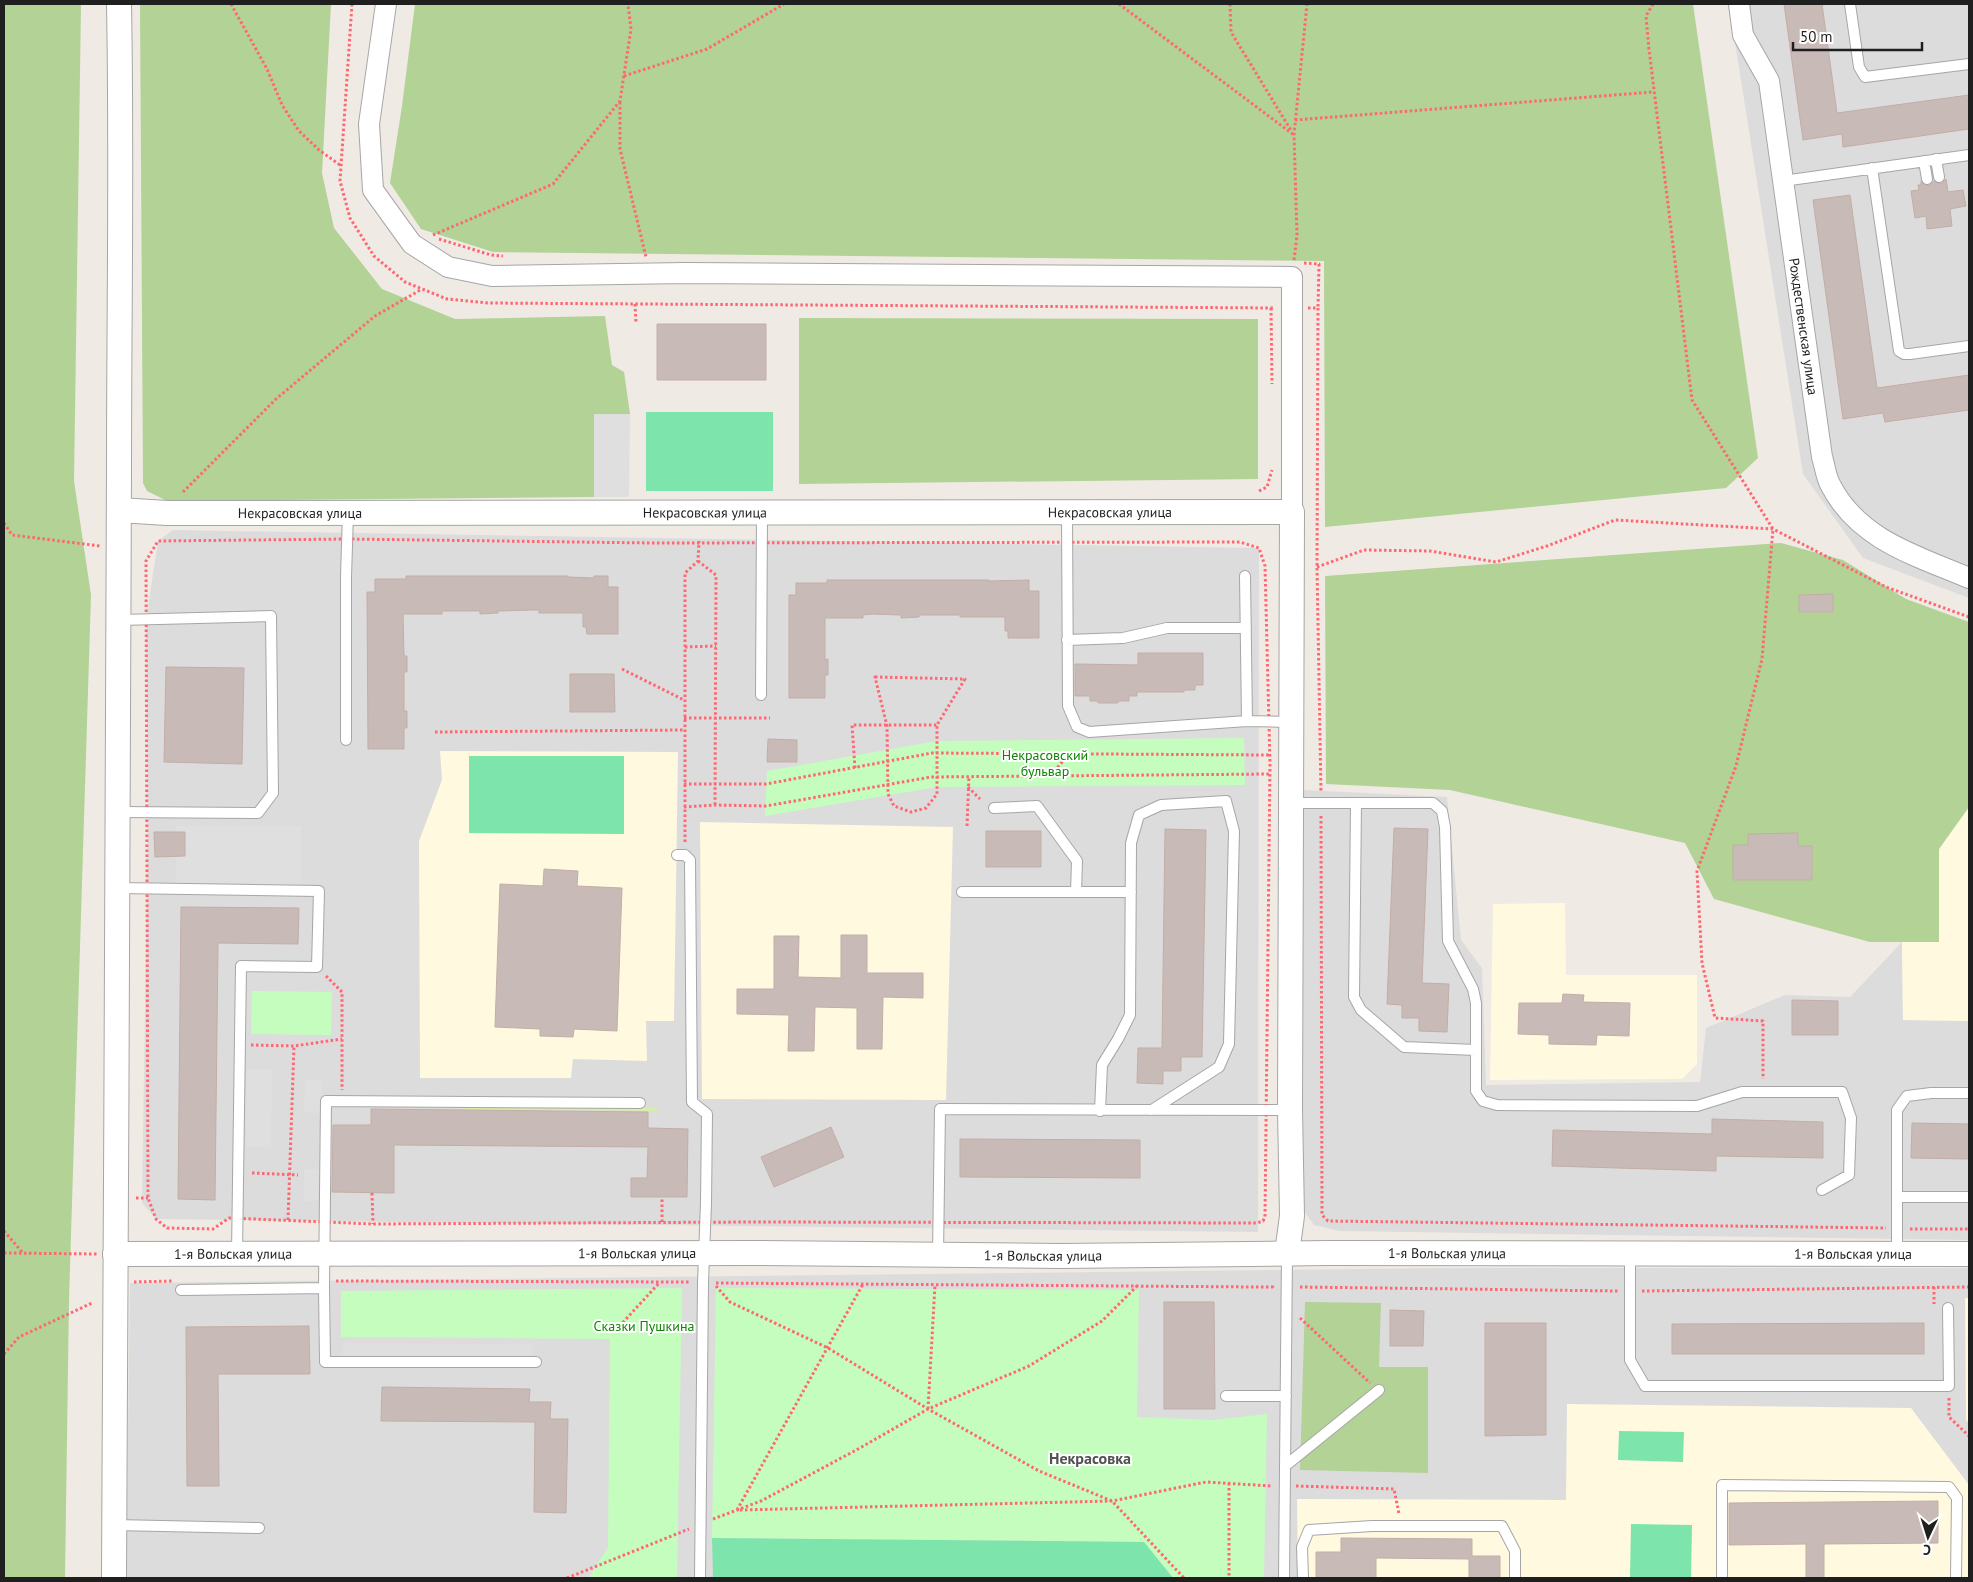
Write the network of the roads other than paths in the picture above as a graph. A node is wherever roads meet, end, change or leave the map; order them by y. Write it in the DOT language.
graph roads {
  1 [pos="119,4"];
  2 [pos="386,4"];
  3 [pos="1739,4"];
  4 [pos="1850,4"];
  5 [pos="1969,64"];
  6 [pos="1969,155"];
  7 [pos="1936,159"];
  8 [pos="1924,161"];
  9 [pos="1872,168"];
  10 [pos="1939,177"];
  11 [pos="1927,179"];
  12 [pos="1784,181"];
  13 [pos="1969,346"];
  14 [pos="119,510"];
  15 [pos="762,512"];
  16 [pos="1067,512"];
  17 [pos="1292,512"];
  18 [pos="348,513"];
  19 [pos="1245,576"];
  20 [pos="1969,578"];
  21 [pos="120,620"];
  22 [pos="1246,628"];
  23 [pos="1067,640"];
  24 [pos="761,695"];
  25 [pos="1247,721"];
  26 [pos="1280,722"];
  27 [pos="346,740"];
  28 [pos="1290,803"];
  29 [pos="1356,803"];
  30 [pos="994,808"];
  31 [pos="119,812"];
  32 [pos="681,855"];
  33 [pos="118,888"];
  34 [pos="962,892"];
  35 [pos="1076,892"];
  36 [pos="1131,892"];
  37 [pos="1476,1050"];
  38 [pos="1969,1094"];
  39 [pos="640,1103"];
  40 [pos="1100,1110"];
  41 [pos="1152,1110"];
  42 [pos="1290,1110"];
  43 [pos="1822,1190"];
  44 [pos="1969,1196"];
  45 [pos="1897,1197"];
  46 [pos="115,1254"];
  47 [pos="237,1254"];
  48 [pos="324,1254"];
  49 [pos="704,1254"];
  50 [pos="1287,1254"];
  51 [pos="1630,1254"];
  52 [pos="1897,1254"];
  53 [pos="1969,1254"];
  54 [pos="938,1255"];
  55 [pos="324,1284"];
  56 [pos="181,1290"];
  57 [pos="1948,1308"];
  58 [pos="536,1362"];
  59 [pos="1379,1390"];
  60 [pos="1226,1396"];
  61 [pos="1286,1396"];
  62 [pos="1285,1466"];
  63 [pos="114,1525"];
  64 [pos="259,1528"];
  65 [pos="114,1578"];
  66 [pos="700,1578"];
  67 [pos="1284,1578"];
  68 [pos="1303,1578"];
  69 [pos="1515,1578"];
  70 [pos="1722,1578"];
  71 [pos="1956,1578"];
  1 -- 14 [label="street"];
  2 -- 17 [label="street"];
  3 -- 12 [label="street, Рождественская улица"];
  4 -- 5 [label="lane"];
  6 -- 7 [label="lane"];
  7 -- 8 [label="lane"];
  7 -- 10 [label="lane"];
  8 -- 9 [label="lane"];
  8 -- 11 [label="lane"];
  9 -- 12 [label="lane"];
  9 -- 13 [label="lane"];
  12 -- 20 [label="street, Рождественская улица"];
  14 -- 18 [label="street, Некрасовская улица"];
  14 -- 21 [label="street"];
  15 -- 16 [label="street, Некрасовская улица"];
  15 -- 18 [label="street, Некрасовская улица"];
  15 -- 24 [label="lane"];
  16 -- 17 [label="street, Некрасовская улица"];
  16 -- 23 [label="lane"];
  17 -- 26 [label="street"];
  18 -- 27 [label="lane"];
  19 -- 22 [label="lane"];
  21 -- 31 [label="street"];
  21 -- 31 [label="lane"];
  22 -- 23 [label="lane"];
  22 -- 25 [label="lane"];
  23 -- 25 [label="lane"];
  25 -- 26 [label="lane"];
  26 -- 28 [label="street"];
  28 -- 29 [label="lane"];
  28 -- 42 [label="street"];
  29 -- 37 [label="lane"];
  29 -- 37 [label="lane"];
  30 -- 35 [label="lane"];
  31 -- 33 [label="street"];
  32 -- 49 [label="lane"];
  33 -- 46 [label="street"];
  33 -- 47 [label="lane"];
  34 -- 35 [label="lane"];
  35 -- 36 [label="lane"];
  36 -- 40 [label="lane"];
  36 -- 41 [label="lane"];
  37 -- 43 [label="lane"];
  38 -- 45 [label="lane"];
  39 -- 48 [label="lane"];
  40 -- 41 [label="lane"];
  40 -- 54 [label="lane"];
  41 -- 42 [label="lane"];
  42 -- 50 [label="street"];
  44 -- 45 [label="lane"];
  45 -- 52 [label="lane"];
  46 -- 47 [label="street, 1-я Вольская улица"];
  46 -- 63 [label="street"];
  47 -- 48 [label="street, 1-я Вольская улица"];
  48 -- 49 [label="street, 1-я Вольская улица"];
  48 -- 55 [label="lane"];
  49 -- 54 [label="street, 1-я Вольская улица"];
  49 -- 66 [label="lane"];
  50 -- 51 [label="street, 1-я Вольская улица"];
  50 -- 54 [label="street, 1-я Вольская улица"];
  50 -- 61 [label="lane"];
  51 -- 52 [label="street, 1-я Вольская улица"];
  51 -- 57 [label="lane"];
  52 -- 53 [label="street, 1-я Вольская улица"];
  55 -- 56 [label="lane"];
  55 -- 58 [label="lane"];
  59 -- 62 [label="lane"];
  60 -- 61 [label="lane"];
  61 -- 62 [label="lane"];
  62 -- 67 [label="lane"];
  63 -- 64 [label="lane"];
  63 -- 65 [label="street"];
  68 -- 69 [label="lane"];
  70 -- 71 [label="lane"];
}
